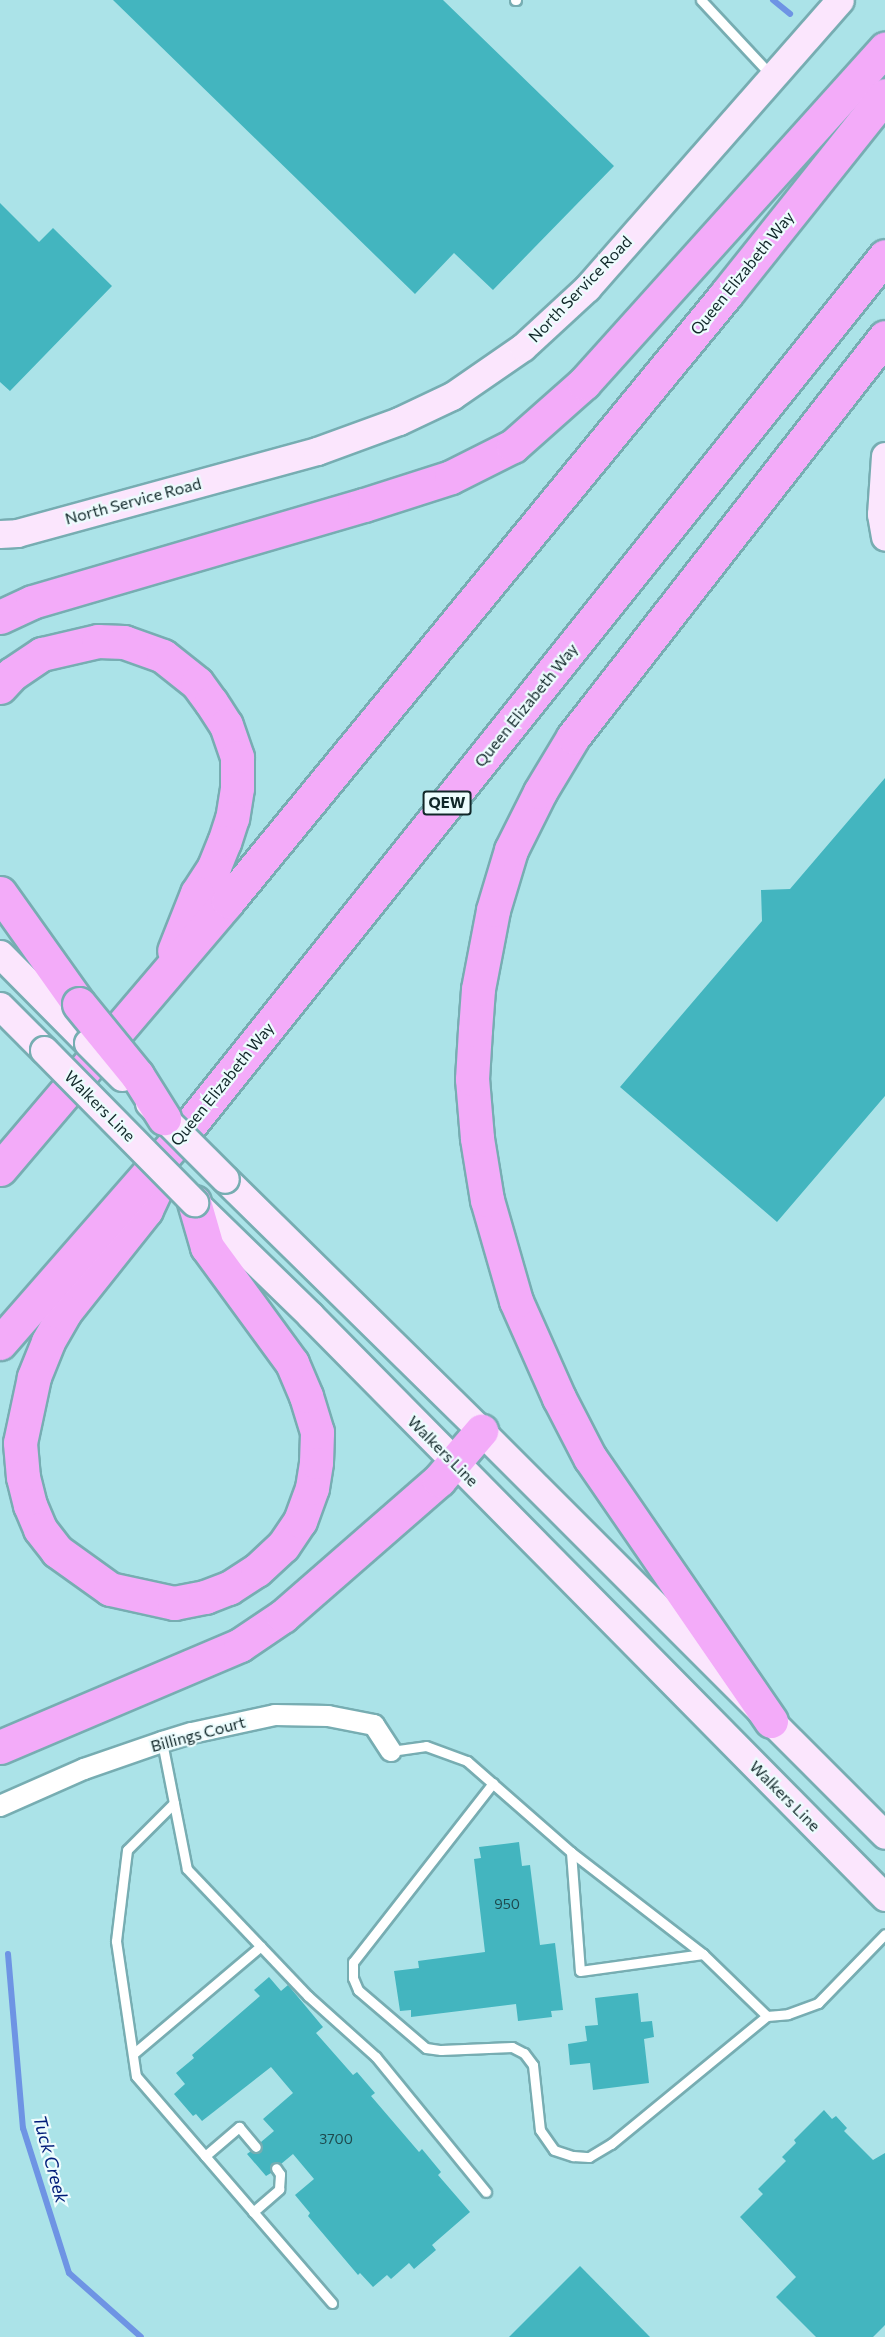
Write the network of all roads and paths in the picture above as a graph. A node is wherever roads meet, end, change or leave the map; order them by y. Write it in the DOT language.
graph roads {
  1 [pos="700,0"];
  2 [pos="840,0"];
  3 [pos="885,49"];
  4 [pos="774,78"];
  5 [pos="885,96"];
  6 [pos="885,256"];
  7 [pos="885,337"];
  8 [pos="885,456"];
  9 [pos="0,534"];
  10 [pos="885,537"];
  11 [pos="0,617"];
  12 [pos="0,687"];
  13 [pos="0,893"];
  14 [pos="0,954"];
  15 [pos="0,1006"];
  16 [pos="170,1130"];
  17 [pos="0,1167"];
  18 [pos="194,1202"];
  19 [pos="0,1343"];
  20 [pos="482,1431"];
  21 [pos="454,1461"];
  22 [pos="771,1721"];
  23 [pos="162,1742"];
  24 [pos="0,1747"];
  25 [pos="392,1751"];
  26 [pos="493,1783"];
  27 [pos="174,1803"];
  28 [pos="0,1806"];
  29 [pos="885,1835"];
  30 [pos="571,1852"];
  31 [pos="885,1897"];
  32 [pos="885,1934"];
  33 [pos="261,1946"];
  34 [pos="703,1954"];
  35 [pos="767,2016"];
  36 [pos="132,2054"];
  37 [pos="256,2146"];
  38 [pos="205,2156"];
  39 [pos="276,2168"];
  40 [pos="486,2192"];
  41 [pos="253,2212"];
  42 [pos="332,2303"];
  1 -- 4 [label="lane"];
  2 -- 4 [label="main road, North Service Road"];
  3 -- 11 [label="highway"];
  4 -- 9 [label="main road, North Service Road"];
  5 -- 17 [label="highway, Queen Elizabeth Way"];
  6 -- 16 [label="highway, Queen Elizabeth Way / QEW"];
  7 -- 22 [label="highway"];
  8 -- 10 [label="main road"];
  12 -- 17 [label="highway"];
  13 -- 16 [label="highway, bridge"];
  14 -- 16 [label="main road, bridge"];
  15 -- 18 [label="main road, Walkers Line, bridge"];
  16 -- 18 [label="highway"];
  16 -- 19 [label="highway, Queen Elizabeth Way / QEW"];
  16 -- 20 [label="main road, bridge"];
  18 -- 21 [label="main road, Walkers Line"];
  20 -- 21 [label="highway"];
  20 -- 22 [label="main road"];
  21 -- 24 [label="highway"];
  21 -- 31 [label="main road, Walkers Line"];
  22 -- 29 [label="main road"];
  23 -- 25 [label="street, Billings Court"];
  23 -- 27 [label="lane"];
  23 -- 28 [label="street, Billings Court"];
  25 -- 26 [label="lane"];
  26 -- 30 [label="lane"];
  26 -- 35 [label="lane"];
  27 -- 33 [label="lane"];
  27 -- 36 [label="lane"];
  30 -- 34 [label="lane"];
  30 -- 34 [label="lane"];
  32 -- 35 [label="lane"];
  33 -- 36 [label="lane"];
  33 -- 40 [label="lane"];
  34 -- 35 [label="lane"];
  36 -- 38 [label="lane"];
  37 -- 38 [label="lane"];
  38 -- 41 [label="lane"];
  39 -- 41 [label="lane"];
  41 -- 42 [label="lane"];
}
